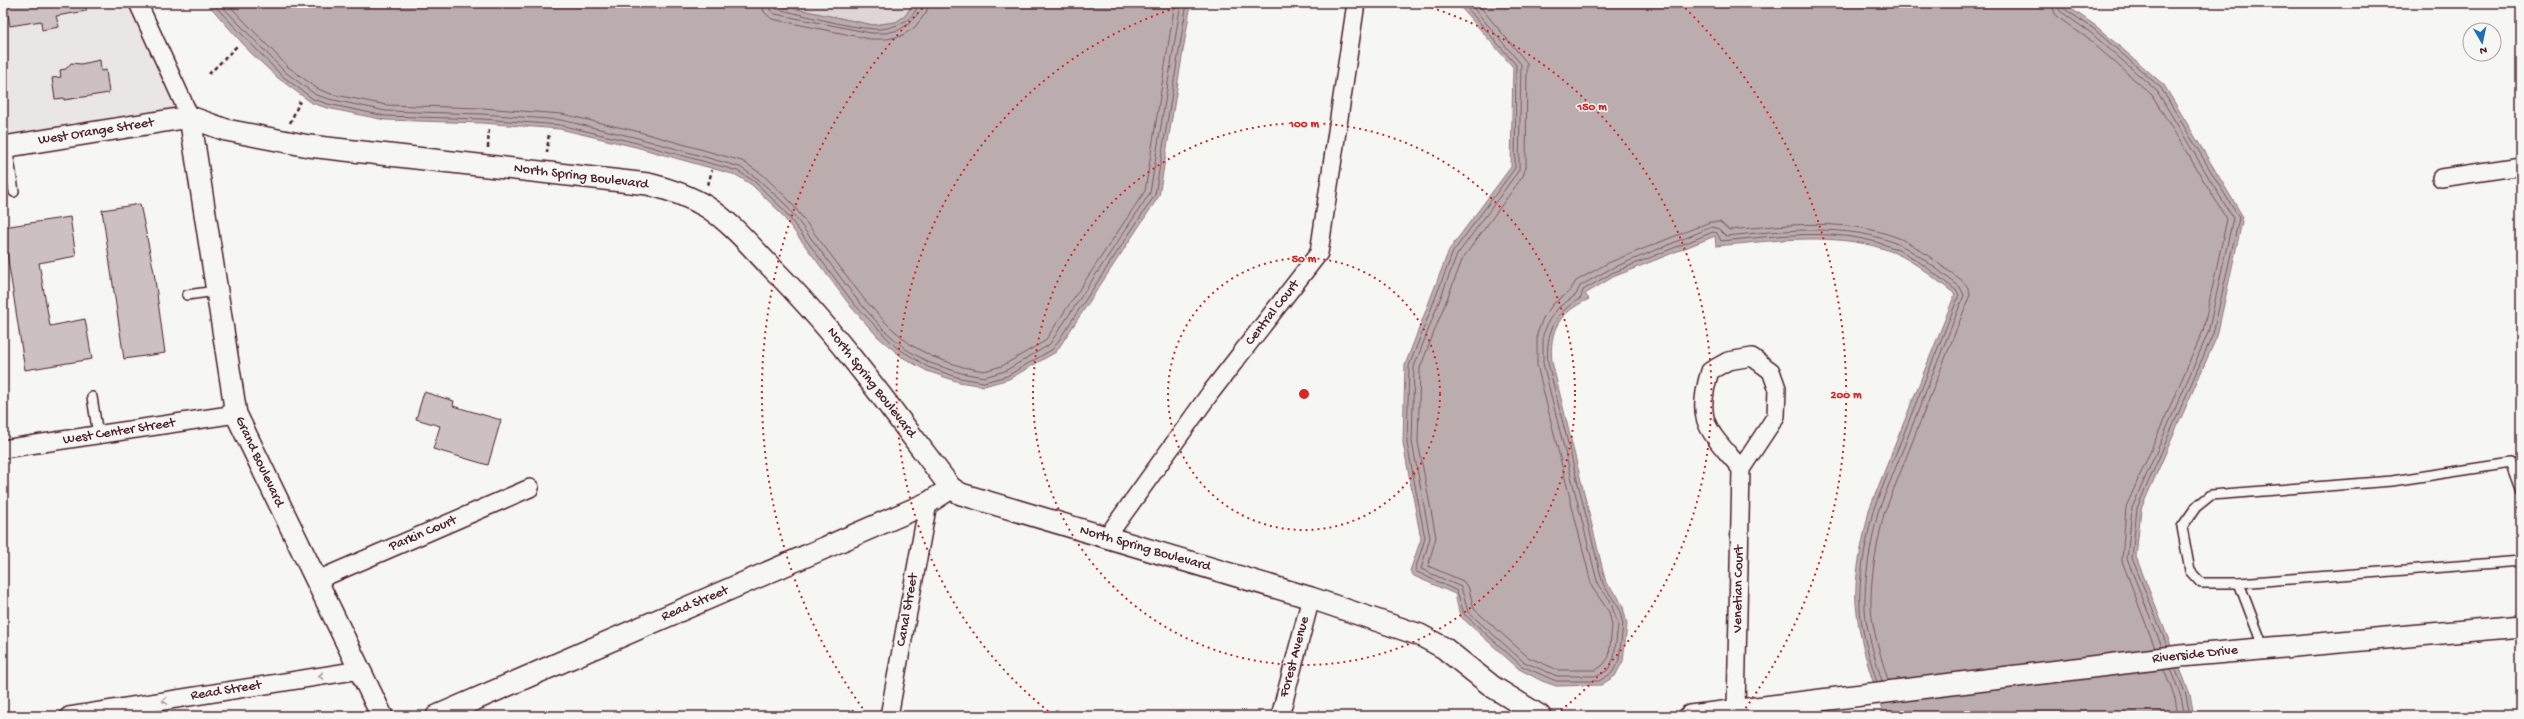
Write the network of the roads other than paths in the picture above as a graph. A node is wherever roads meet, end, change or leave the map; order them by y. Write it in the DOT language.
graph roads {
  1 [pos="138,3"];
  2 [pos="1356,3"];
  3 [pos="190,117"];
  4 [pos="5,147"];
  5 [pos="2521,166"];
  6 [pos="2441,178"];
  7 [pos="14,192"];
  8 [pos="216,291"];
  9 [pos="187,296"];
  10 [pos="92,398"];
  11 [pos="236,414"];
  12 [pos="98,434"];
  13 [pos="3,449"];
  14 [pos="1741,469"];
  15 [pos="530,488"];
  16 [pos="951,488"];
  17 [pos="2521,490"];
  18 [pos="928,503"];
  19 [pos="1106,538"];
  20 [pos="2521,561"];
  21 [pos="315,581"];
  22 [pos="2239,583"];
  23 [pos="1311,598"];
  24 [pos="2521,626"];
  25 [pos="2264,649"];
  26 [pos="360,670"];
  27 [pos="1744,712"];
  28 [pos="69,716"];
  29 [pos="382,716"];
  30 [pos="438,716"];
  31 [pos="889,716"];
  32 [pos="1280,716"];
  33 [pos="1540,716"];
  34 [pos="1690,716"];
  1 -- 3 [label="street"];
  2 -- 19 [label="street, Central Court"];
  3 -- 4 [label="street, West Orange Street"];
  3 -- 8 [label="street, Grand Boulevard"];
  3 -- 16 [label="street, North Spring Boulevard"];
  4 -- 7 [label="lane"];
  5 -- 6 [label="street"];
  8 -- 9 [label="lane"];
  8 -- 11 [label="street, Grand Boulevard"];
  10 -- 12 [label="lane"];
  11 -- 12 [label="street, West Center Street"];
  11 -- 21 [label="street, Grand Boulevard"];
  12 -- 13 [label="street, West Center Street"];
  14 -- 14 [label="street"];
  14 -- 27 [label="street, Venetian Court"];
  15 -- 21 [label="street, Parkin Court"];
  16 -- 18 [label="street, Read Street"];
  16 -- 19 [label="street, North Spring Boulevard"];
  17 -- 22 [label="lane"];
  18 -- 30 [label="street, Read Street"];
  18 -- 31 [label="street, Canal Street"];
  19 -- 23 [label="street, North Spring Boulevard"];
  20 -- 22 [label="lane"];
  21 -- 26 [label="street, Grand Boulevard"];
  22 -- 25 [label="lane"];
  23 -- 32 [label="street, Forest Avenue"];
  23 -- 33 [label="street, North Spring Boulevard"];
  24 -- 25 [label="street, Riverside Drive"];
  25 -- 27 [label="street, Riverside Drive"];
  26 -- 28 [label="street, Read Street, one-way"];
  26 -- 29 [label="street, Grand Boulevard"];
  27 -- 34 [label="street"];
}
